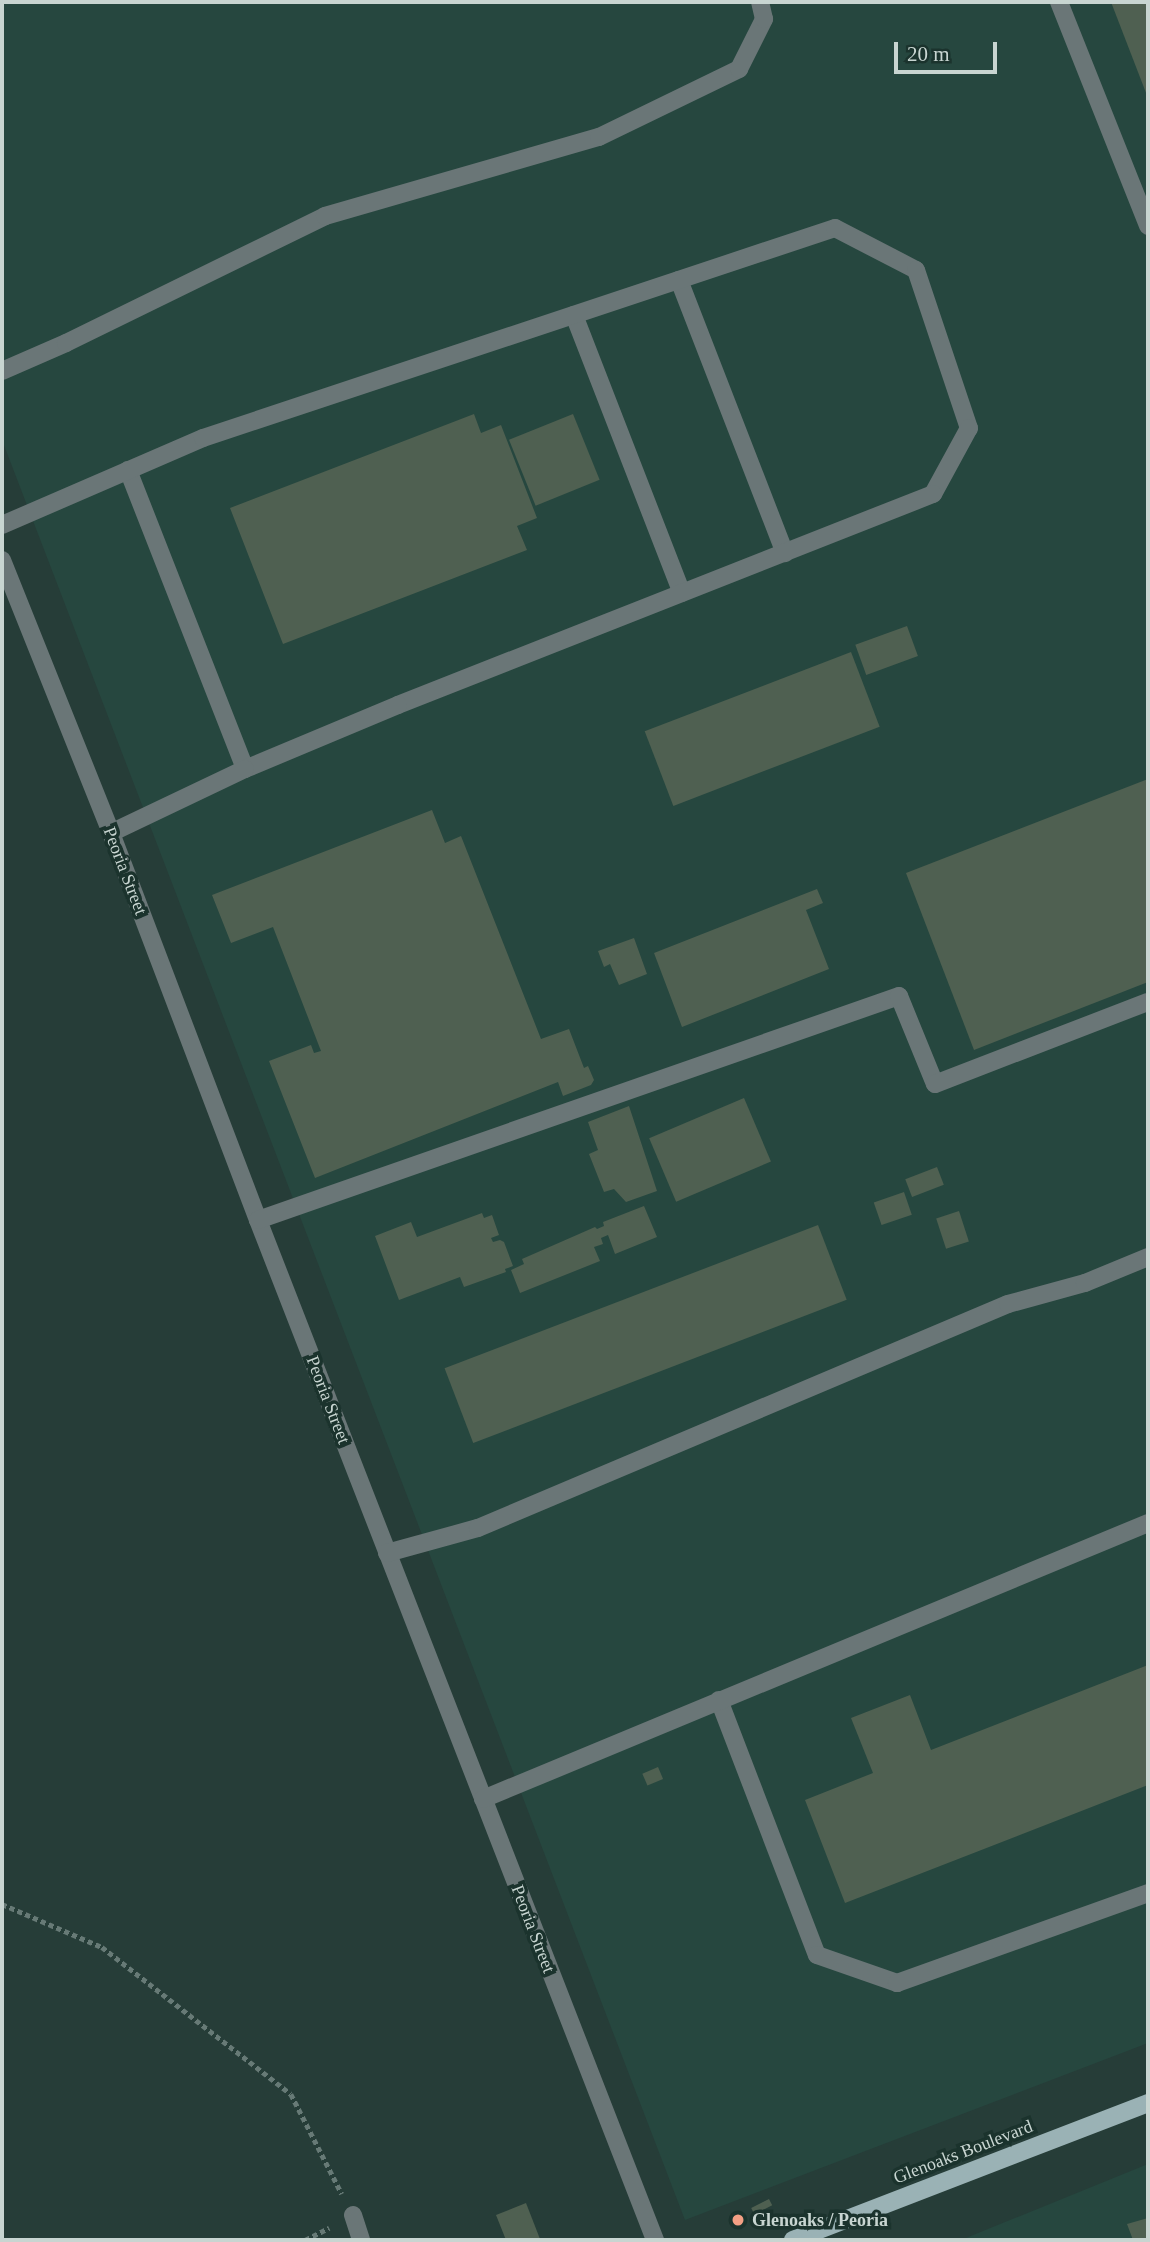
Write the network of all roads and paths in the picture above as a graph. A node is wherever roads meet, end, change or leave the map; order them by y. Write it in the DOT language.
graph roads {
  1 [pos="760,2"];
  2 [pos="1059,2"];
  3 [pos="1148,226"];
  4 [pos="679,280"];
  5 [pos="573,315"];
  6 [pos="2,371"];
  7 [pos="128,470"];
  8 [pos="2,525"];
  9 [pos="785,553"];
  10 [pos="2,560"];
  11 [pos="682,593"];
  12 [pos="245,769"];
  13 [pos="111,833"];
  14 [pos="1148,1002"];
  15 [pos="258,1220"];
  16 [pos="1148,1257"];
  17 [pos="1148,1523"];
  18 [pos="387,1553"];
  19 [pos="719,1700"];
  20 [pos="483,1799"];
  21 [pos="1148,1893"];
  22 [pos="2,1904"];
  23 [pos="1148,2103"];
  24 [pos="353,2215"];
  25 [pos="305,2240"];
  26 [pos="361,2240"];
  27 [pos="655,2240"];
  28 [pos="793,2240"];
  1 -- 6 [label="street"];
  2 -- 3 [label="street"];
  4 -- 5 [label="street"];
  4 -- 9 [label="street"];
  4 -- 9 [label="street"];
  5 -- 7 [label="street"];
  5 -- 11 [label="street"];
  7 -- 8 [label="street"];
  7 -- 12 [label="street"];
  9 -- 11 [label="street"];
  10 -- 13 [label="street, Peoria Street"];
  11 -- 12 [label="street"];
  12 -- 13 [label="street"];
  13 -- 15 [label="street, Peoria Street"];
  14 -- 15 [label="street"];
  15 -- 18 [label="street, Peoria Street"];
  16 -- 18 [label="street"];
  17 -- 19 [label="street"];
  18 -- 20 [label="street, Peoria Street"];
  19 -- 20 [label="street"];
  19 -- 21 [label="street"];
  20 -- 27 [label="street, Peoria Street"];
  22 -- 24 [label="path"];
  23 -- 28 [label="main road, Glenoaks Boulevard"];
  24 -- 25 [label="path"];
  24 -- 26 [label="street"];
}
